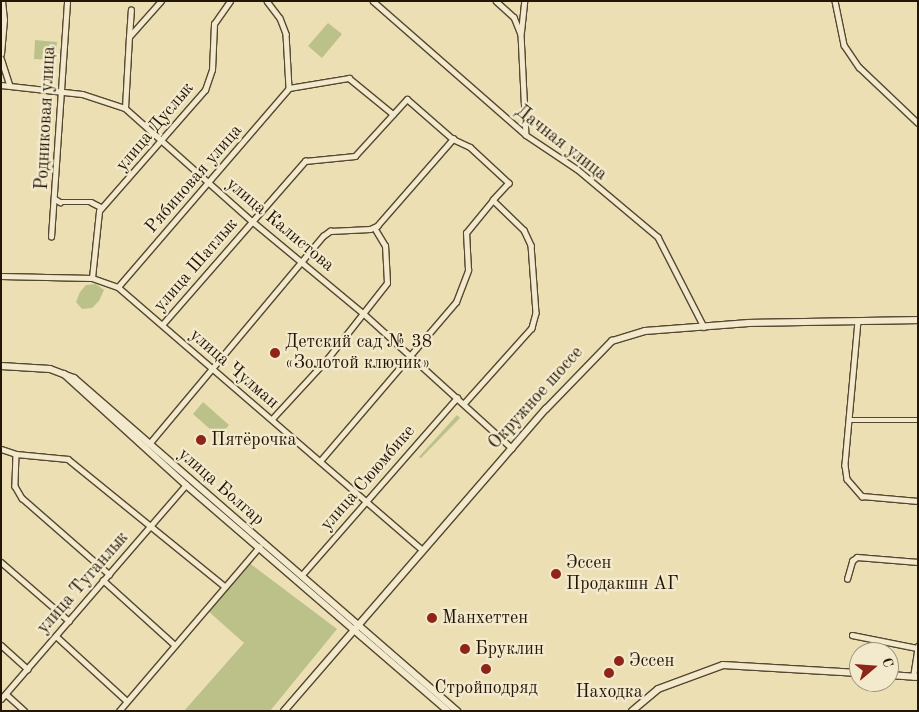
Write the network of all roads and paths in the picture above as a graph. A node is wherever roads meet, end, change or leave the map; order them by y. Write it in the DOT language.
graph roads {
  1 [pos="2,1"];
  2 [pos="67,1"];
  3 [pos="161,1"];
  4 [pos="230,1"];
  5 [pos="267,1"];
  6 [pos="373,1"];
  7 [pos="496,1"];
  8 [pos="524,1"];
  9 [pos="835,1"];
  10 [pos="131,10"];
  11 [pos="521,34"];
  12 [pos="129,37"];
  13 [pos="1,54"];
  14 [pos="1,58"];
  15 [pos="1,85"];
  16 [pos="10,86"];
  17 [pos="289,88"];
  18 [pos="61,91"];
  19 [pos="125,108"];
  20 [pos="393,114"];
  21 [pos="918,123"];
  22 [pos="526,135"];
  23 [pos="453,139"];
  24 [pos="162,142"];
  25 [pos="209,182"];
  26 [pos="56,199"];
  27 [pos="493,200"];
  28 [pos="102,207"];
  29 [pos="252,221"];
  30 [pos="374,228"];
  31 [pos="51,237"];
  32 [pos="301,262"];
  33 [pos="1,276"];
  34 [pos="92,278"];
  35 [pos="118,287"];
  36 [pos="363,313"];
  37 [pos="918,320"];
  38 [pos="858,321"];
  39 [pos="162,325"];
  40 [pos="704,327"];
  41 [pos="410,355"];
  42 [pos="1,366"];
  43 [pos="213,368"];
  44 [pos="64,374"];
  45 [pos="457,398"];
  46 [pos="464,404"];
  47 [pos="272,419"];
  48 [pos="850,420"];
  49 [pos="918,420"];
  50 [pos="148,444"];
  51 [pos="512,448"];
  52 [pos="1,449"];
  53 [pos="16,454"];
  54 [pos="321,460"];
  55 [pos="186,486"];
  56 [pos="367,500"];
  57 [pos="918,501"];
  58 [pos="150,526"];
  59 [pos="259,548"];
  60 [pos="422,549"];
  61 [pos="1,562"];
  62 [pos="918,562"];
  63 [pos="109,574"];
  64 [pos="301,576"];
  65 [pos="847,579"];
  66 [pos="103,580"];
  67 [pos="224,586"];
  68 [pos="69,621"];
  69 [pos="356,627"];
  70 [pos="852,635"];
  71 [pos="56,636"];
  72 [pos="1,645"];
  73 [pos="175,645"];
  74 [pos="917,647"];
  75 [pos="28,668"];
  76 [pos="849,672"];
  77 [pos="899,676"];
  78 [pos="915,677"];
  79 [pos="6,694"];
  80 [pos="1,699"];
  81 [pos="127,701"];
  82 [pos="25,711"];
  83 [pos="119,711"];
  84 [pos="284,711"];
  85 [pos="448,711"];
  86 [pos="457,711"];
  87 [pos="632,711"];
  1 -- 13 [label="street"];
  2 -- 18 [label="street, Родниковая улица"];
  3 -- 12 [label="street"];
  4 -- 24 [label="street, улица Дуслык"];
  5 -- 17 [label="street"];
  6 -- 22 [label="street, Дачная улица"];
  7 -- 11 [label="street"];
  8 -- 11 [label="street"];
  9 -- 21 [label="street"];
  10 -- 12 [label="street"];
  11 -- 22 [label="street"];
  12 -- 19 [label="street"];
  14 -- 16 [label="street"];
  15 -- 16 [label="street, улица Калистова"];
  16 -- 18 [label="street, улица Калистова"];
  17 -- 20 [label="street"];
  17 -- 25 [label="street, Рябиновая улица"];
  18 -- 19 [label="street, улица Калистова"];
  18 -- 26 [label="street, Родниковая улица"];
  19 -- 24 [label="street, улица Калистова"];
  20 -- 23 [label="street, улица Шатлык"];
  20 -- 29 [label="street, улица Шатлык"];
  22 -- 40 [label="street, Дачная улица"];
  23 -- 27 [label="street"];
  23 -- 30 [label="street"];
  24 -- 25 [label="street, улица Калистова"];
  24 -- 28 [label="street, улица Дуслык"];
  25 -- 29 [label="street, улица Калистова"];
  25 -- 35 [label="street, Рябиновая улица"];
  26 -- 28 [label="street"];
  26 -- 31 [label="street, Родниковая улица"];
  27 -- 41 [label="street"];
  27 -- 46 [label="street"];
  28 -- 34 [label="street"];
  29 -- 32 [label="street, улица Калистова"];
  29 -- 39 [label="street, улица Шатлык"];
  30 -- 32 [label="street"];
  30 -- 36 [label="street"];
  32 -- 36 [label="street, улица Калистова"];
  32 -- 43 [label="street"];
  33 -- 34 [label="street, улица Чулман"];
  34 -- 35 [label="street, улица Чулман"];
  35 -- 39 [label="street, улица Чулман"];
  36 -- 41 [label="street, улица Калистова"];
  36 -- 47 [label="street"];
  37 -- 38 [label="street, Окружное шоссе"];
  38 -- 40 [label="street, Окружное шоссе"];
  38 -- 48 [label="street"];
  39 -- 43 [label="street, улица Чулман"];
  40 -- 51 [label="street, Окружное шоссе"];
  41 -- 45 [label="street, улица Калистова"];
  41 -- 54 [label="street"];
  42 -- 44 [label="street, улица Болгар"];
  43 -- 47 [label="street, улица Чулман"];
  43 -- 50 [label="street"];
  44 -- 50 [label="street, улица Болгар"];
  44 -- 55 [label="street, улица Болгар"];
  45 -- 46 [label="street, улица Калистова"];
  45 -- 56 [label="street, улица Сююмбике"];
  46 -- 51 [label="street, улица Калистова"];
  47 -- 54 [label="street, улица Чулман"];
  48 -- 49 [label="street"];
  48 -- 57 [label="street"];
  50 -- 64 [label="street, улица Болгар"];
  51 -- 60 [label="street, Окружное шоссе"];
  52 -- 53 [label="street"];
  53 -- 58 [label="street"];
  53 -- 63 [label="street"];
  54 -- 56 [label="street, улица Чулман"];
  55 -- 58 [label="street, улица Туганлык"];
  55 -- 59 [label="street, улица Болгар"];
  56 -- 60 [label="street, улица Чулман"];
  56 -- 64 [label="street, улица Сююмбике"];
  58 -- 63 [label="street, улица Туганлык"];
  58 -- 67 [label="street"];
  59 -- 67 [label="street"];
  59 -- 69 [label="street, улица Болгар"];
  60 -- 69 [label="street, Окружное шоссе"];
  61 -- 68 [label="street"];
  62 -- 65 [label="street"];
  63 -- 66 [label="street, улица Туганлык"];
  64 -- 69 [label="street, улица Болгар"];
  66 -- 68 [label="street, улица Туганлык"];
  66 -- 73 [label="street"];
  67 -- 73 [label="street"];
  68 -- 71 [label="street, улица Туганлык"];
  69 -- 84 [label="street, Окружное шоссе"];
  69 -- 85 [label="street"];
  69 -- 86 [label="street"];
  70 -- 74 [label="street"];
  71 -- 75 [label="street, улица Туганлык"];
  71 -- 81 [label="street"];
  72 -- 75 [label="street"];
  73 -- 81 [label="street"];
  74 -- 78 [label="street"];
  75 -- 79 [label="street, улица Туганлык"];
  76 -- 87 [label="street"];
  77 -- 78 [label="street"];
  79 -- 80 [label="street, улица Туганлык"];
  79 -- 82 [label="street"];
  81 -- 83 [label="street"];
}
